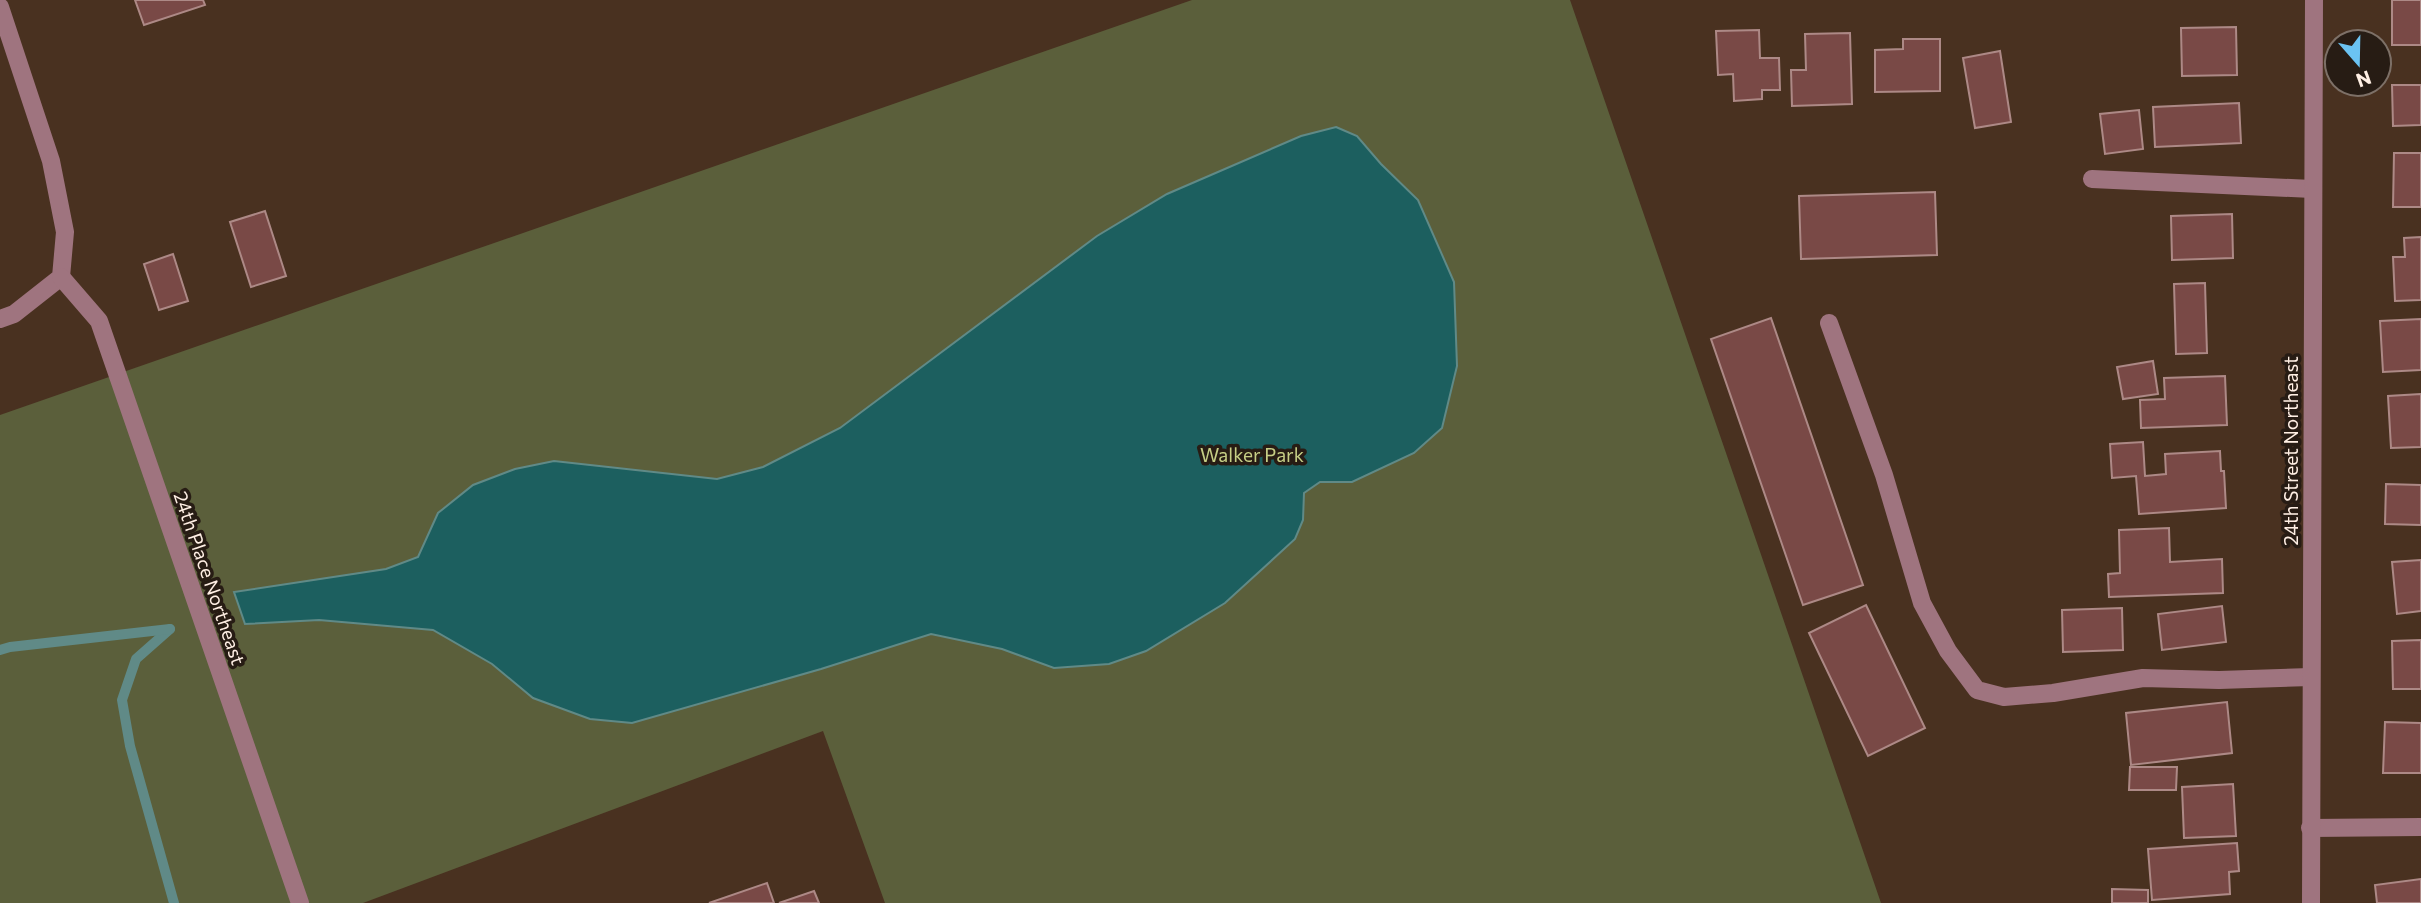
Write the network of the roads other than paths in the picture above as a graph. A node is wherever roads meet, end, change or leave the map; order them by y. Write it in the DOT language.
graph roads {
  1 [pos="2314,0"];
  2 [pos="0,7"];
  3 [pos="2092,179"];
  4 [pos="2312,189"];
  5 [pos="61,277"];
  6 [pos="0,319"];
  7 [pos="1829,323"];
  8 [pos="2311,677"];
  9 [pos="2421,827"];
  10 [pos="2310,828"];
  11 [pos="300,903"];
  12 [pos="2311,903"];
  1 -- 4 [label="street, 24th Street Northeast"];
  2 -- 5 [label="street"];
  3 -- 4 [label="street"];
  4 -- 8 [label="street, 24th Street Northeast"];
  5 -- 6 [label="street"];
  5 -- 11 [label="street, 24th Place Northeast"];
  7 -- 8 [label="street"];
  8 -- 10 [label="street, 24th Street Northeast"];
  9 -- 10 [label="street"];
  10 -- 12 [label="street, 24th Street Northeast"];
}
